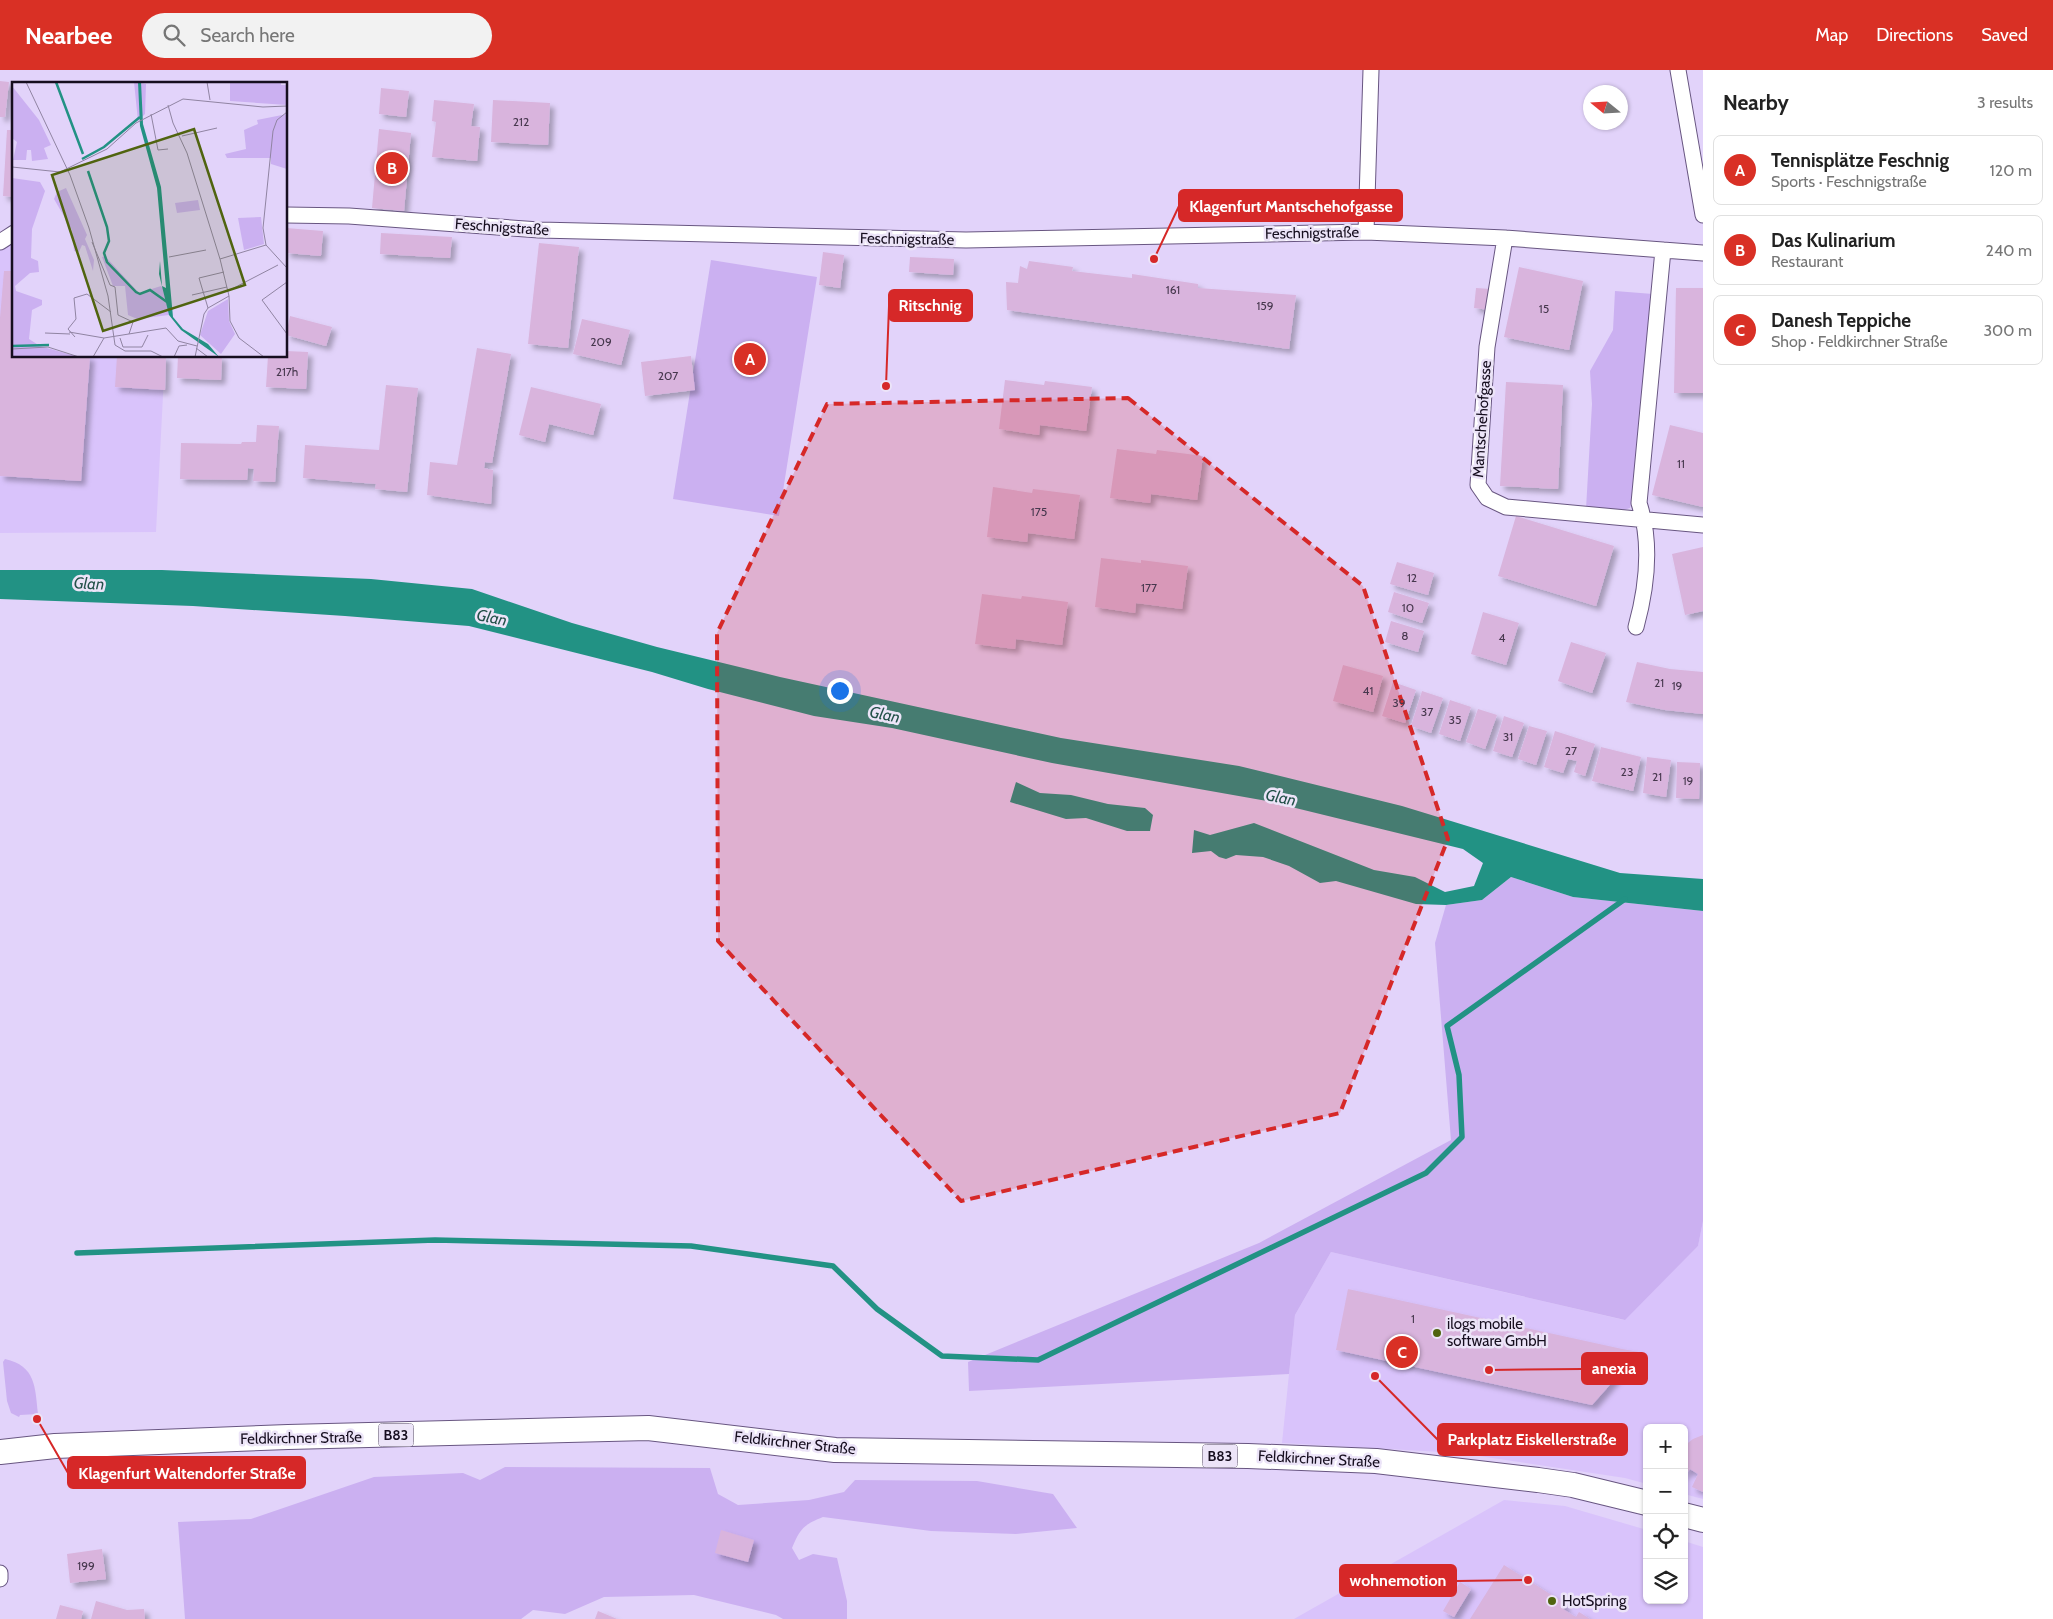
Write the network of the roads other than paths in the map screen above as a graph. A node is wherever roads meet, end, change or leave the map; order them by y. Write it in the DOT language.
graph roads {
  1 [pos="1371,70"];
  2 [pos="1678,70"];
  3 [pos="288,215"];
  4 [pos="1703,215"];
  5 [pos="1366,232"];
  6 [pos="12,234"];
  7 [pos="1505,238"];
  8 [pos="0,242"];
  9 [pos="1663,250"];
  10 [pos="1703,253"];
  11 [pos="1645,521"];
  12 [pos="1703,525"];
  13 [pos="1636,626"];
  14 [pos="0,1452"];
  15 [pos="1643,1503"];
  16 [pos="1688,1516"];
  17 [pos="1703,1520"];
  18 [pos="0,1573"];
  19 [pos="0,1579"];
  1 -- 5 [label="street, Feschnigstraße"];
  2 -- 4 [label="street"];
  3 -- 5 [label="street, Feschnigstraße"];
  5 -- 7 [label="street"];
  6 -- 8 [label="street"];
  7 -- 9 [label="street"];
  7 -- 11 [label="street, Mantschehofgasse"];
  9 -- 10 [label="street"];
  9 -- 11 [label="street"];
  11 -- 12 [label="street, Mantschehofgasse"];
  11 -- 13 [label="street"];
  14 -- 15 [label="main road, Feldkirchner Straße / B83"];
  16 -- 17 [label="main road"];
  18 -- 19 [label="street"];
}
